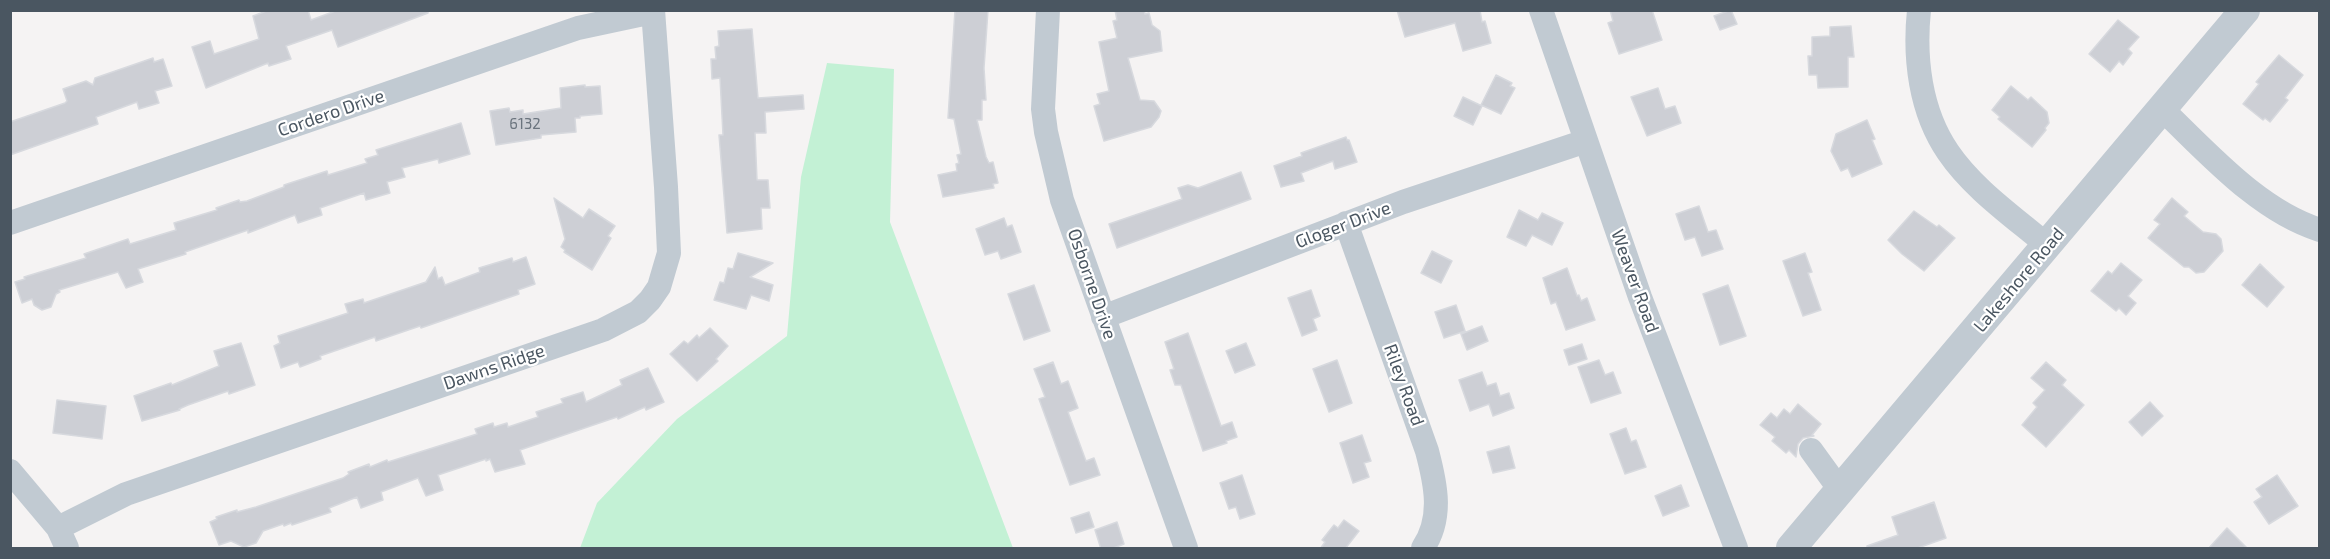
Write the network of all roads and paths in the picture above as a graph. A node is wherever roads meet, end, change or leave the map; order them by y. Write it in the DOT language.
graph roads {
  1 [pos="1048,10"];
  2 [pos="1541,10"];
  3 [pos="1919,10"];
  4 [pos="2246,10"];
  5 [pos="653,11"];
  6 [pos="2163,110"];
  7 [pos="1586,141"];
  8 [pos="10,223"];
  9 [pos="1346,223"];
  10 [pos="2319,230"];
  11 [pos="2048,246"];
  12 [pos="1103,317"];
  13 [pos="1810,450"];
  14 [pos="10,471"];
  15 [pos="1840,490"];
  16 [pos="62,538"];
  17 [pos="1186,549"];
  18 [pos="1423,549"];
  19 [pos="1736,549"];
  20 [pos="1791,549"];
  1 -- 12 [label="street, Osborne Drive"];
  2 -- 7 [label="street, Weaver Road"];
  3 -- 11 [label="street"];
  4 -- 6 [label="street, Lakeshore Road"];
  5 -- 8 [label="street, Cordero Drive"];
  5 -- 16 [label="street, Dawns Ridge"];
  6 -- 10 [label="street"];
  6 -- 11 [label="street, Lakeshore Road"];
  7 -- 9 [label="street, Gloger Drive"];
  7 -- 19 [label="street, Weaver Road"];
  9 -- 12 [label="street, Gloger Drive"];
  9 -- 18 [label="street, Riley Road"];
  11 -- 15 [label="street, Lakeshore Road"];
  12 -- 17 [label="street, Osborne Drive"];
  13 -- 15 [label="street"];
  14 -- 16 [label="street"];
  15 -- 20 [label="street, Lakeshore Road"];
}
